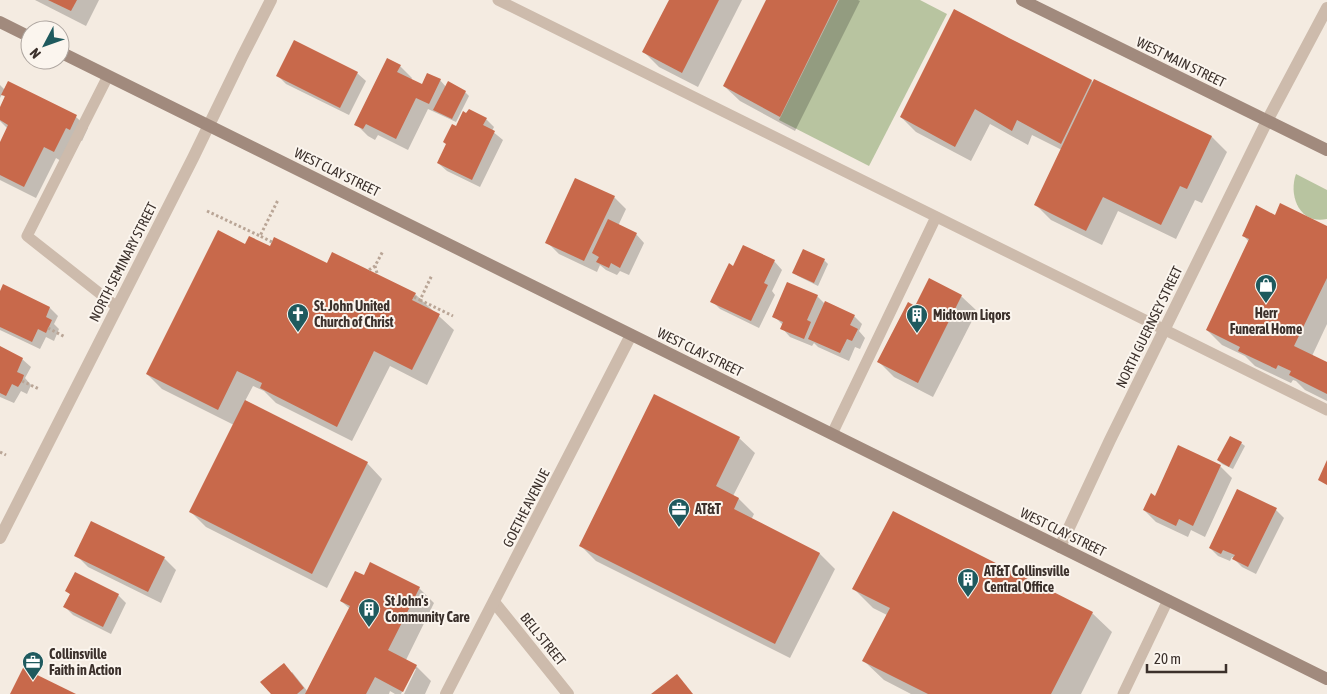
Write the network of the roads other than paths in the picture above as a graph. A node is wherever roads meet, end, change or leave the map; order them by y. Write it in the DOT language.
graph roads {
  1 [pos="271,0"];
  2 [pos="498,0"];
  3 [pos="1022,0"];
  4 [pos="1327,8"];
  5 [pos="0,22"];
  6 [pos="20,32"];
  7 [pos="70,57"];
  8 [pos="108,76"];
  9 [pos="1267,121"];
  10 [pos="209,126"];
  11 [pos="1327,150"];
  12 [pos="936,217"];
  13 [pos="117,308"];
  14 [pos="1164,330"];
  15 [pos="631,335"];
  16 [pos="1327,410"];
  17 [pos="832,434"];
  18 [pos="0,538"];
  19 [pos="1060,547"];
  20 [pos="1168,600"];
  21 [pos="494,602"];
  22 [pos="1327,678"];
  23 [pos="446,694"];
  24 [pos="568,694"];
  25 [pos="1123,694"];
  1 -- 10 [label="street, NORTH SEMINARY STREET"];
  2 -- 12 [label="lane"];
  3 -- 9 [label="main road, WEST MAIN STREET"];
  4 -- 9 [label="street, NORTH GUERNSEY STREET"];
  5 -- 6 [label="main road"];
  7 -- 8 [label="main road, WEST CLAY STREET"];
  8 -- 10 [label="main road, WEST CLAY STREET"];
  8 -- 13 [label="lane"];
  9 -- 11 [label="main road, WEST MAIN STREET"];
  9 -- 14 [label="street, NORTH GUERNSEY STREET"];
  10 -- 13 [label="street, NORTH SEMINARY STREET"];
  10 -- 15 [label="main road, WEST CLAY STREET"];
  12 -- 14 [label="lane"];
  12 -- 17 [label="lane"];
  13 -- 18 [label="street, NORTH SEMINARY STREET"];
  14 -- 16 [label="lane"];
  14 -- 19 [label="street, NORTH GUERNSEY STREET"];
  15 -- 17 [label="main road, WEST CLAY STREET"];
  15 -- 21 [label="street, GOETHE AVENUE"];
  17 -- 19 [label="main road, WEST CLAY STREET"];
  19 -- 20 [label="main road, WEST CLAY STREET"];
  20 -- 22 [label="main road, WEST CLAY STREET"];
  20 -- 25 [label="lane"];
  21 -- 23 [label="street, GOETHE AVENUE"];
  21 -- 24 [label="street, BELL STREET"];
}
